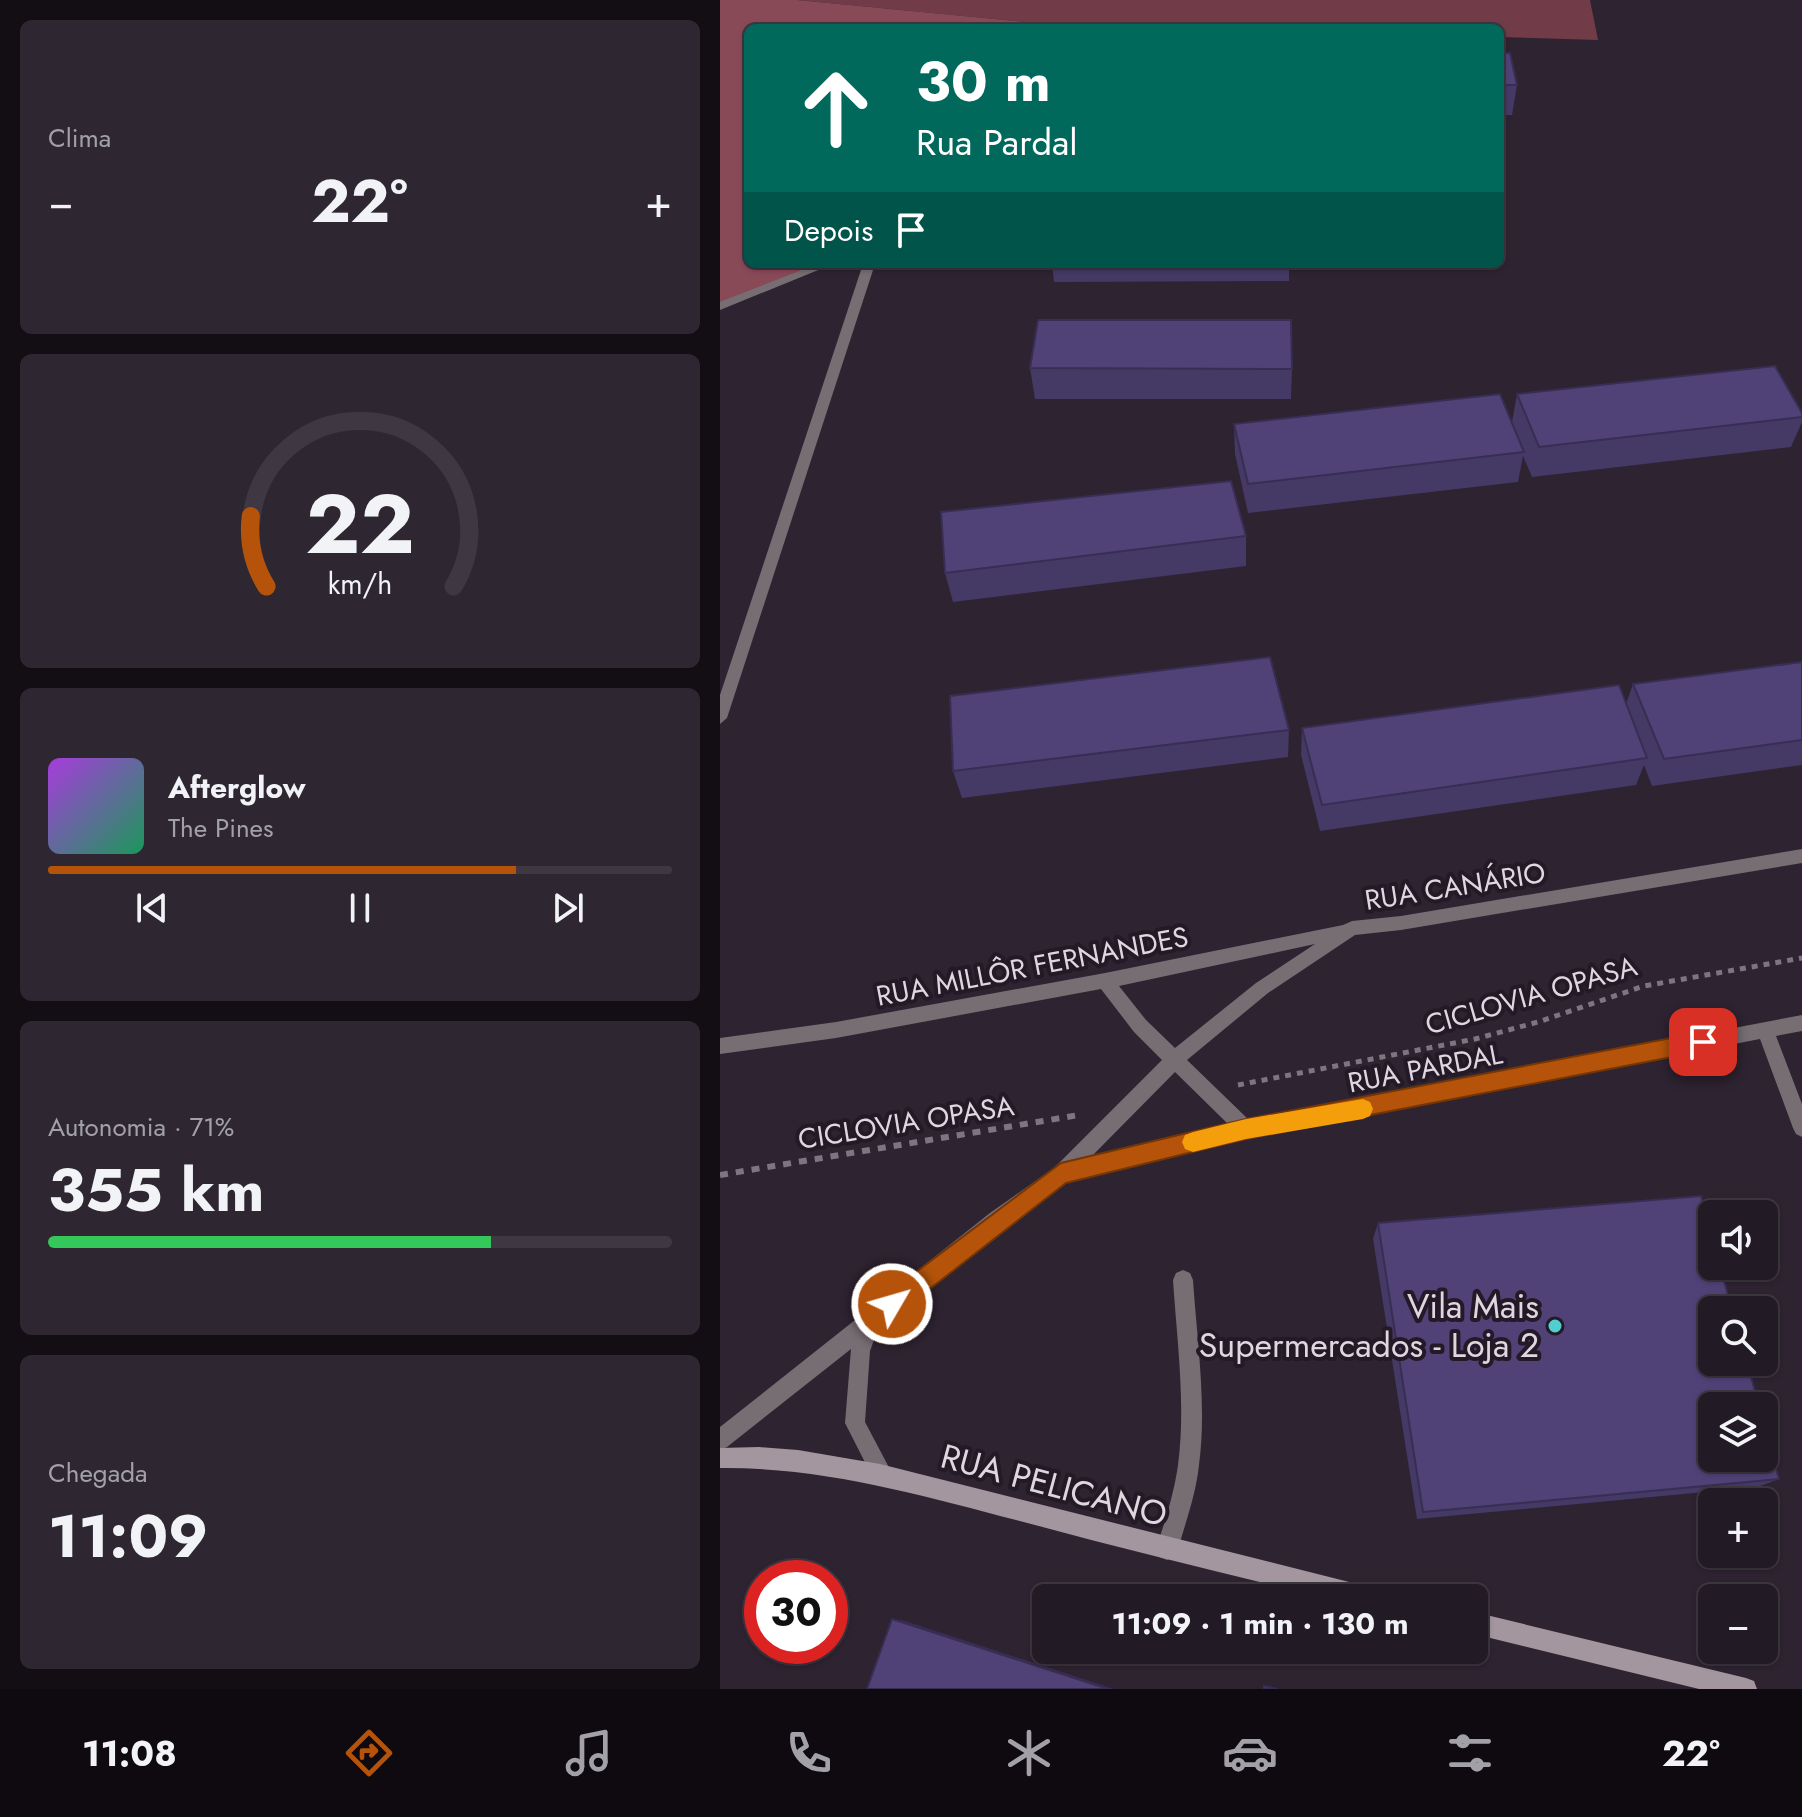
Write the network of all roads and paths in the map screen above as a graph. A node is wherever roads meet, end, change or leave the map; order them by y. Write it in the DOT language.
graph roads {
  1 [pos="817,268"];
  2 [pos="868,268"];
  3 [pos="720,306"];
  4 [pos="720,718"];
  5 [pos="1802,856"];
  6 [pos="1352,928"];
  7 [pos="1802,958"];
  8 [pos="1105,981"];
  9 [pos="1802,1023"];
  10 [pos="1765,1029"];
  11 [pos="720,1046"];
  12 [pos="1175,1059"];
  13 [pos="1226,1088"];
  14 [pos="1088,1115"];
  15 [pos="1802,1128"];
  16 [pos="1246,1129"];
  17 [pos="1061,1174"];
  18 [pos="720,1175"];
  19 [pos="1183,1280"];
  20 [pos="871,1320"];
  21 [pos="720,1440"];
  22 [pos="720,1458"];
  23 [pos="882,1475"];
  24 [pos="1167,1549"];
  25 [pos="1311,1584"];
  26 [pos="1488,1626"];
  27 [pos="1746,1689"];
  1 -- 3 [label="street"];
  2 -- 4 [label="street"];
  5 -- 6 [label="street, RUA CANÁRIO"];
  6 -- 8 [label="street, RUA MILLÔR FERNANDES"];
  6 -- 12 [label="street, RUA CANÁRIO"];
  7 -- 13 [label="path, CICLOVIA OPASA"];
  8 -- 11 [label="street, RUA MILLÔR FERNANDES"];
  8 -- 12 [label="street"];
  9 -- 10 [label="street, RUA PARDAL"];
  10 -- 15 [label="street"];
  10 -- 16 [label="street, RUA PARDAL"];
  12 -- 16 [label="street"];
  12 -- 17 [label="street, RUA CANÁRIO"];
  14 -- 18 [label="path, CICLOVIA OPASA"];
  16 -- 17 [label="street, RUA PARDAL"];
  17 -- 20 [label="street"];
  19 -- 24 [label="street"];
  20 -- 21 [label="street"];
  20 -- 23 [label="street"];
  22 -- 23 [label="street, RUA PELICANO"];
  23 -- 24 [label="street, RUA PELICANO"];
  24 -- 25 [label="street, RUA PELICANO"];
  26 -- 27 [label="street"];
}
